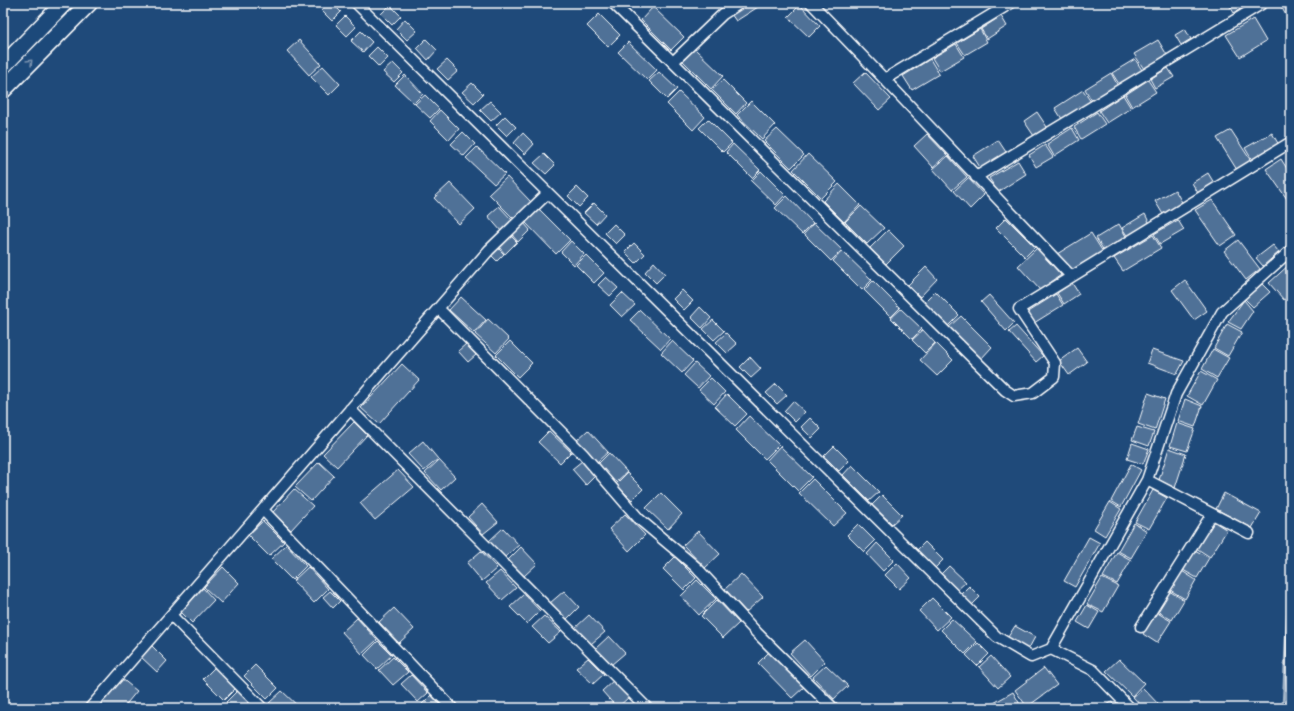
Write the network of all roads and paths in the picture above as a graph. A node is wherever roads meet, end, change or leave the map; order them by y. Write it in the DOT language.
graph roads {
  1 [pos="64,3"];
  2 [pos="89,3"];
  3 [pos="356,3"];
  4 [pos="612,3"];
  5 [pos="740,3"];
  6 [pos="811,3"];
  7 [pos="1011,3"];
  8 [pos="1263,3"];
  9 [pos="673,62"];
  10 [pos="3,66"];
  11 [pos="885,79"];
  12 [pos="3,90"];
  13 [pos="1291,142"];
  14 [pos="976,177"];
  15 [pos="548,193"];
  16 [pos="1291,250"];
  17 [pos="1071,276"];
  18 [pos="439,309"];
  19 [pos="350,409"];
  20 [pos="1148,480"];
  21 [pos="263,510"];
  22 [pos="1212,514"];
  23 [pos="1249,533"];
  24 [pos="171,615"];
  25 [pos="1141,627"];
  26 [pos="1051,649"];
  27 [pos="90,708"];
  28 [pos="262,708"];
  29 [pos="452,708"];
  30 [pos="647,708"];
  31 [pos="833,708"];
  32 [pos="1130,708"];
  1 -- 10 [label="main road"];
  12 -- 2 [label="main road, one-way"];
  3 -- 15 [label="street"];
  4 -- 9 [label="street"];
  5 -- 9 [label="street"];
  6 -- 11 [label="street"];
  7 -- 11 [label="street"];
  8 -- 14 [label="street"];
  9 -- 17 [label="street"];
  11 -- 14 [label="street"];
  13 -- 17 [label="street"];
  14 -- 17 [label="street"];
  15 -- 18 [label="street"];
  15 -- 26 [label="street"];
  16 -- 20 [label="street"];
  18 -- 19 [label="street"];
  18 -- 31 [label="street"];
  19 -- 21 [label="street"];
  19 -- 30 [label="street"];
  20 -- 22 [label="street"];
  20 -- 26 [label="street"];
  21 -- 24 [label="street"];
  21 -- 29 [label="street"];
  22 -- 23 [label="street"];
  22 -- 25 [label="street"];
  24 -- 27 [label="street"];
  24 -- 28 [label="street"];
  26 -- 32 [label="street"];
}
